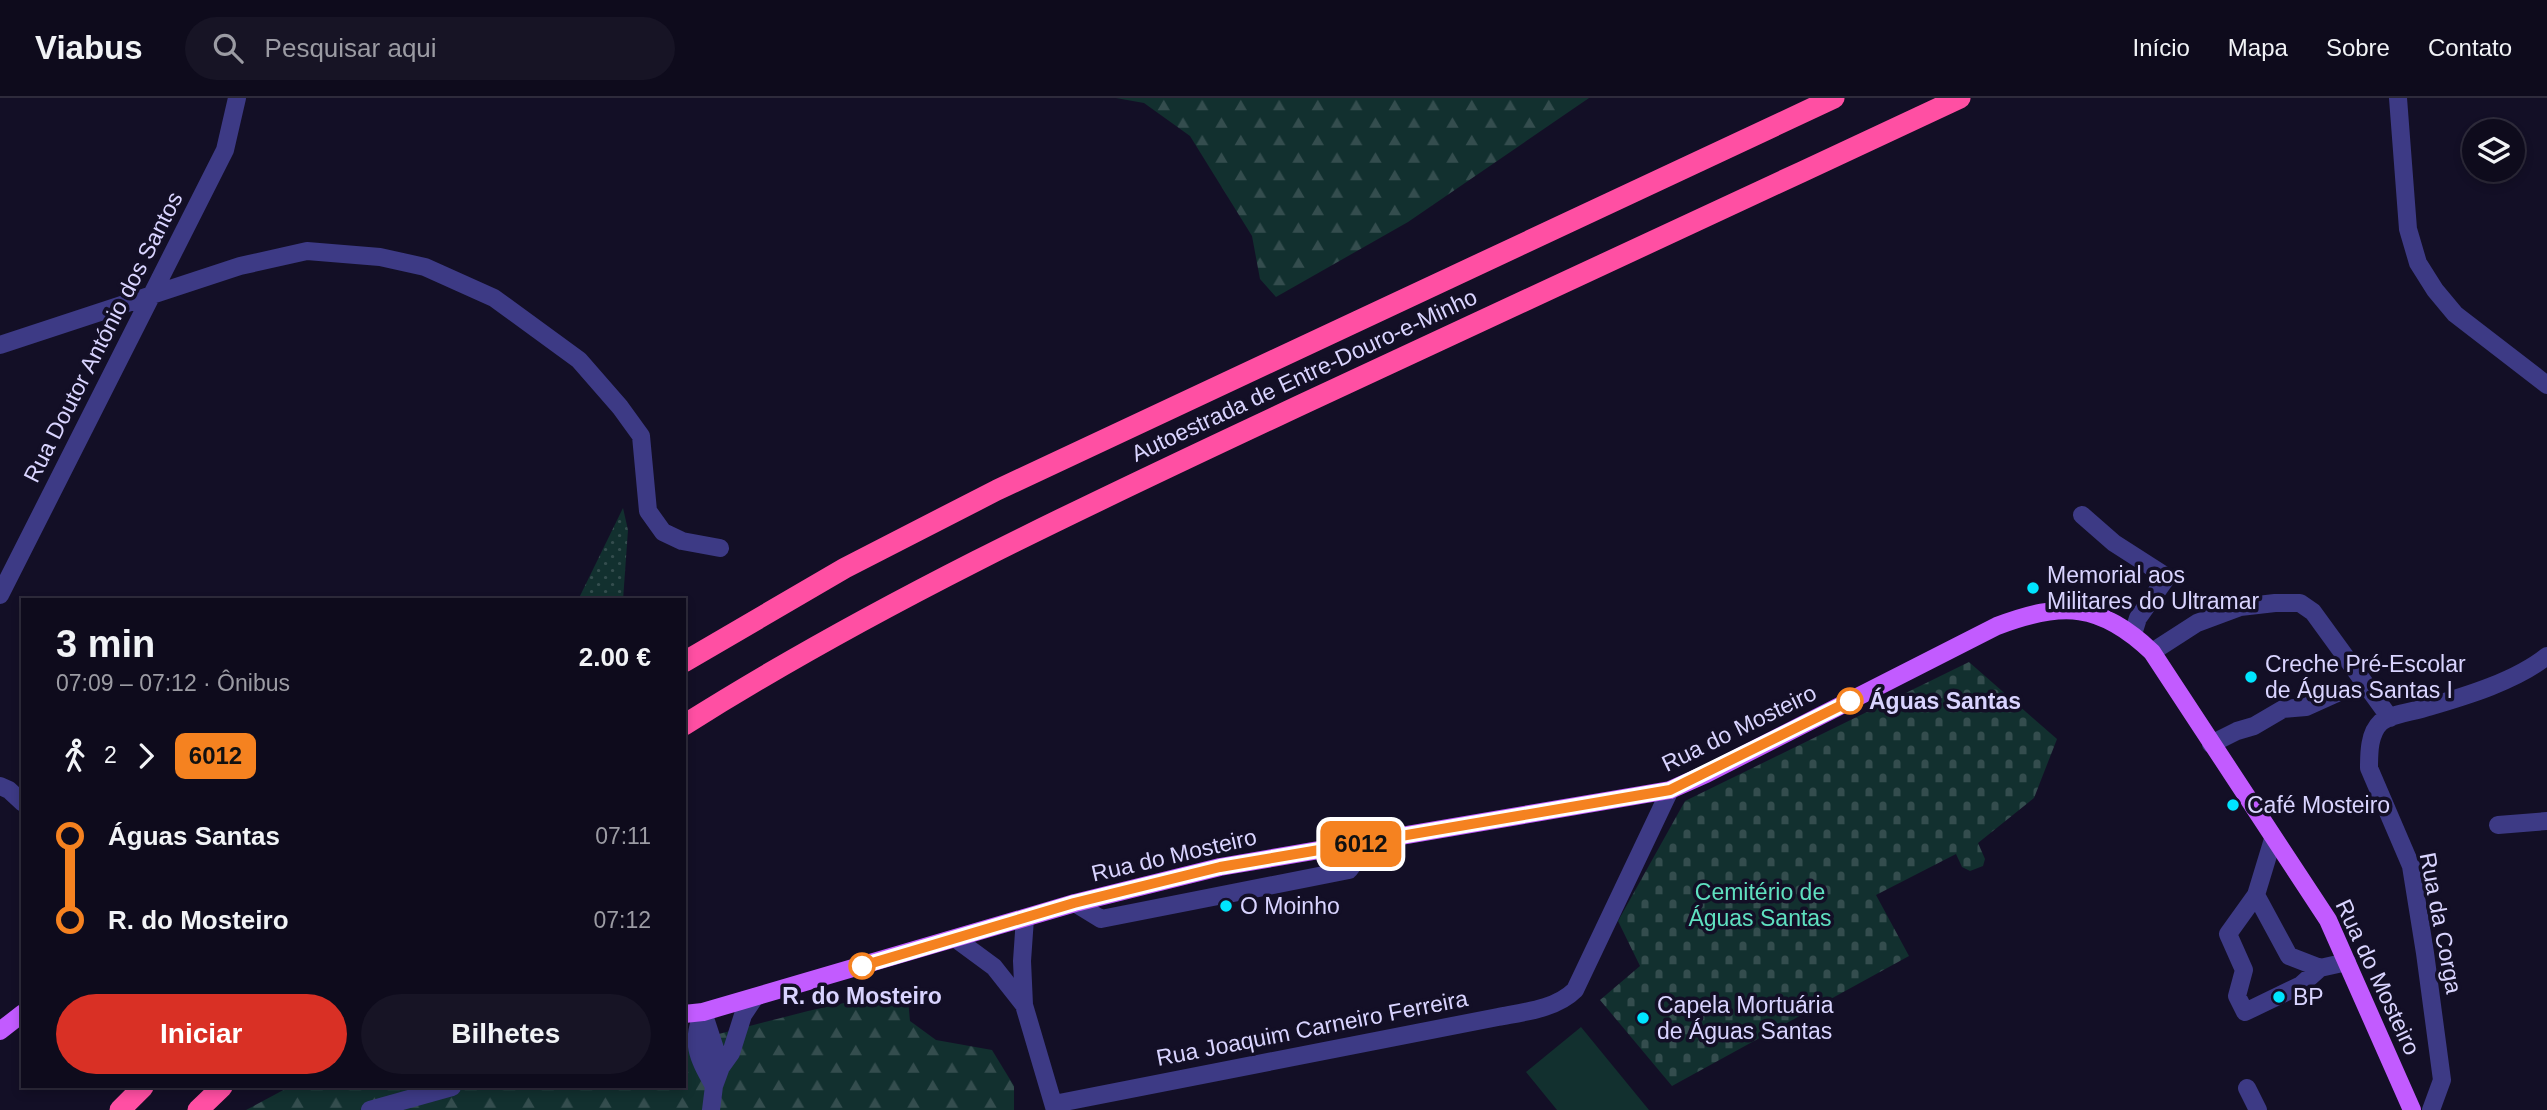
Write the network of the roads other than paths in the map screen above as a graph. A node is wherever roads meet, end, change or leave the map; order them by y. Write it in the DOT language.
graph roads {
  1 [pos="237,98"];
  2 [pos="1834,98"];
  3 [pos="1960,98"];
  4 [pos="2398,98"];
  5 [pos="150,297"];
  6 [pos="0,345"];
  7 [pos="2547,385"];
  8 [pos="2082,515"];
  9 [pos="720,548"];
  10 [pos="0,595"];
  11 [pos="2133,634"];
  12 [pos="2152,653"];
  13 [pos="2547,656"];
  14 [pos="686,661"];
  15 [pos="2337,693"];
  16 [pos="2390,718"];
  17 [pos="686,724"];
  18 [pos="2211,744"];
  19 [pos="0,786"];
  20 [pos="1670,790"];
  21 [pos="21,801"];
  22 [pos="2547,821"];
  23 [pos="2498,825"];
  24 [pos="2273,839"];
  25 [pos="1369,843"];
  26 [pos="2256,895"];
  27 [pos="1074,903"];
  28 [pos="1025,918"];
  29 [pos="956,939"];
  30 [pos="2347,962"];
  31 [pos="2320,968"];
  32 [pos="755,997"];
  33 [pos="1024,1005"];
  34 [pos="703,1012"];
  35 [pos="686,1014"];
  36 [pos="21,1015"];
  37 [pos="0,1031"];
  38 [pos="686,1060"];
  39 [pos="721,1068"];
  40 [pos="714,1086"];
  41 [pos="142,1088"];
  42 [pos="221,1088"];
  43 [pos="448,1088"];
  44 [pos="2247,1088"];
  45 [pos="1054,1107"];
  46 [pos="120,1110"];
  47 [pos="198,1110"];
  48 [pos="370,1110"];
  49 [pos="711,1110"];
  50 [pos="2258,1110"];
  51 [pos="2412,1110"];
  52 [pos="2431,1110"];
  1 -- 5 [label="street, Rua Doutor António dos Santos"];
  2 -- 14 [label="highway, Autoestrada de Entre-Douro-e-Minho"];
  3 -- 17 [label="highway, Autoestrada de Entre-Douro-e-Minho"];
  4 -- 7 [label="street"];
  5 -- 6 [label="street"];
  5 -- 9 [label="street"];
  5 -- 10 [label="street, Rua Doutor António dos Santos"];
  8 -- 11 [label="street"];
  11 -- 12 [label="main road, Rua do Mosteiro"];
  11 -- 20 [label="main road, Rua do Mosteiro"];
  12 -- 16 [label="street"];
  12 -- 18 [label="main road, Rua do Mosteiro"];
  13 -- 16 [label="street"];
  15 -- 18 [label="street"];
  16 -- 52 [label="street, Rua da Corga"];
  18 -- 24 [label="main road, Rua do Mosteiro"];
  19 -- 21 [label="street"];
  20 -- 25 [label="main road, Rua do Mosteiro"];
  20 -- 45 [label="street, Rua Joaquim Carneiro Ferreira"];
  22 -- 23 [label="street"];
  24 -- 26 [label="street"];
  24 -- 30 [label="main road, Rua do Mosteiro"];
  25 -- 27 [label="main road, Rua do Mosteiro"];
  25 -- 27 [label="street"];
  26 -- 31 [label="street"];
  26 -- 31 [label="street"];
  27 -- 28 [label="main road, Rua do Mosteiro"];
  28 -- 29 [label="main road, Rua do Mosteiro"];
  28 -- 33 [label="street"];
  29 -- 32 [label="main road, Rua do Mosteiro"];
  29 -- 33 [label="street"];
  30 -- 31 [label="street"];
  30 -- 51 [label="main road, Rua do Mosteiro"];
  32 -- 34 [label="main road, Rua do Mosteiro"];
  32 -- 39 [label="street"];
  33 -- 45 [label="street"];
  34 -- 35 [label="main road, Rua do Mosteiro"];
  34 -- 39 [label="street"];
  34 -- 40 [label="street"];
  36 -- 37 [label="main road"];
  38 -- 40 [label="street"];
  39 -- 40 [label="street"];
  40 -- 49 [label="street"];
  41 -- 46 [label="highway"];
  42 -- 47 [label="highway"];
  43 -- 48 [label="street"];
  44 -- 50 [label="street"];
}
